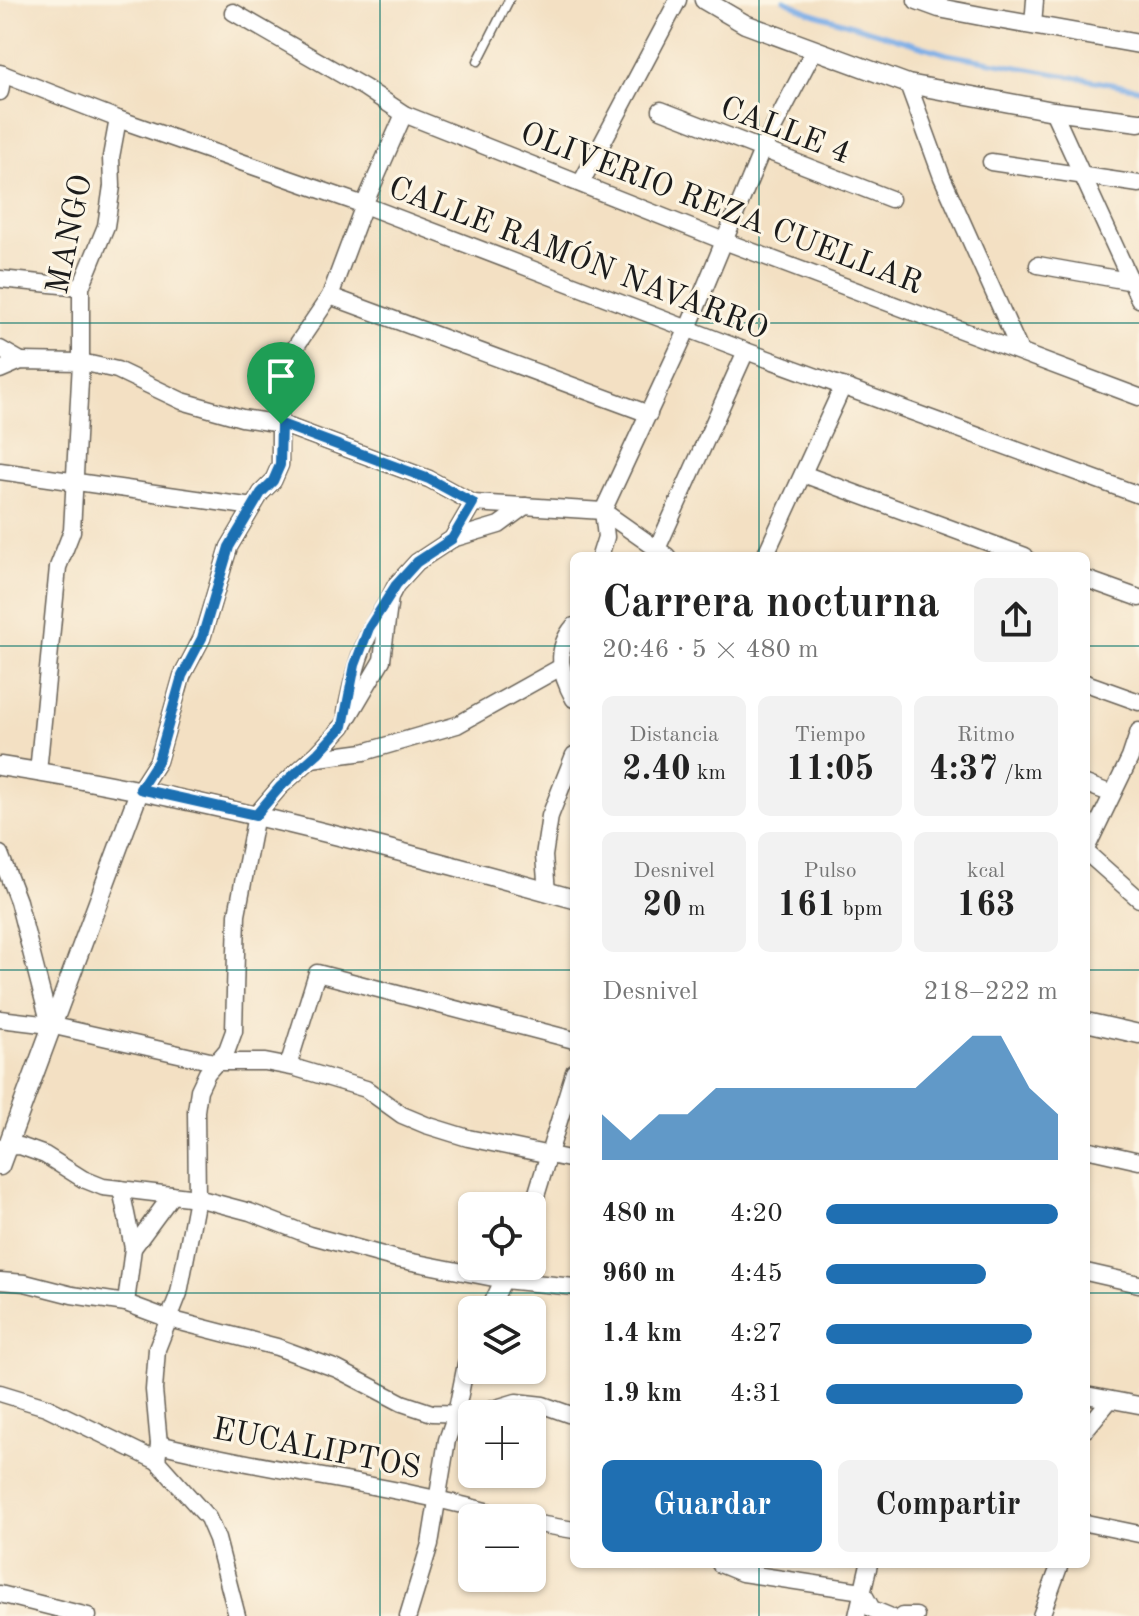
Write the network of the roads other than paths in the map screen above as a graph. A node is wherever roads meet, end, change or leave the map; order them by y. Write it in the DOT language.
graph roads {
  1 [pos="509,0"];
  2 [pos="678,0"];
  3 [pos="704,0"];
  4 [pos="917,0"];
  5 [pos="1035,0"];
  6 [pos="233,12"];
  7 [pos="1033,25"];
  8 [pos="1139,44"];
  9 [pos="814,50"];
  10 [pos="478,61"];
  11 [pos="2,74"];
  12 [pos="908,84"];
  13 [pos="0,92"];
  14 [pos="661,110"];
  15 [pos="1053,111"];
  16 [pos="404,114"];
  17 [pos="118,119"];
  18 [pos="1139,122"];
  19 [pos="762,150"];
  20 [pos="991,162"];
  21 [pos="1083,175"];
  22 [pos="581,183"];
  23 [pos="1139,184"];
  24 [pos="891,199"];
  25 [pos="364,205"];
  26 [pos="724,241"];
  27 [pos="1038,265"];
  28 [pos="0,279"];
  29 [pos="1135,282"];
  30 [pos="81,287"];
  31 [pos="330,296"];
  32 [pos="1139,299"];
  33 [pos="688,328"];
  34 [pos="0,349"];
  35 [pos="746,351"];
  36 [pos="1020,351"];
  37 [pos="21,361"];
  38 [pos="81,362"];
  39 [pos="0,370"];
  40 [pos="843,386"];
  41 [pos="1139,397"];
  42 [pos="649,414"];
  43 [pos="281,424"];
  44 [pos="0,471"];
  45 [pos="803,474"];
  46 [pos="76,482"];
  47 [pos="1139,495"];
  48 [pos="473,503"];
  49 [pos="525,506"];
  50 [pos="253,507"];
  51 [pos="603,511"];
  52 [pos="452,539"];
  53 [pos="601,552"];
  54 [pos="662,552"];
  55 [pos="767,552"];
  56 [pos="1014,552"];
  57 [pos="1090,580"];
  58 [pos="1139,598"];
  59 [pos="570,631"];
  60 [pos="561,667"];
  61 [pos="1090,684"];
  62 [pos="570,692"];
  63 [pos="1139,702"];
  64 [pos="1139,731"];
  65 [pos="311,759"];
  66 [pos="1134,761"];
  67 [pos="570,765"];
  68 [pos="0,766"];
  69 [pos="38,772"];
  70 [pos="1090,786"];
  71 [pos="140,789"];
  72 [pos="1112,794"];
  73 [pos="256,815"];
  74 [pos="1090,841"];
  75 [pos="0,854"];
  76 [pos="1090,854"];
  77 [pos="547,892"];
  78 [pos="0,897"];
  79 [pos="570,898"];
  80 [pos="1139,899"];
  81 [pos="18,901"];
  82 [pos="0,1019"];
  83 [pos="1090,1023"];
  84 [pos="50,1025"];
  85 [pos="1139,1034"];
  86 [pos="570,1039"];
  87 [pos="214,1062"];
  88 [pos="288,1066"];
  89 [pos="570,1085"];
  90 [pos="3,1146"];
  91 [pos="1090,1150"];
  92 [pos="549,1154"];
  93 [pos="570,1159"];
  94 [pos="1139,1161"];
  95 [pos="0,1166"];
  96 [pos="121,1189"];
  97 [pos="537,1192"];
  98 [pos="172,1195"];
  99 [pos="197,1198"];
  100 [pos="133,1248"];
  101 [pos="458,1267"];
  102 [pos="1090,1273"];
  103 [pos="540,1280"];
  104 [pos="0,1281"];
  105 [pos="1139,1284"];
  106 [pos="570,1286"];
  107 [pos="126,1303"];
  108 [pos="169,1319"];
  109 [pos="0,1393"];
  110 [pos="1090,1396"];
  111 [pos="1110,1400"];
  112 [pos="1139,1405"];
  113 [pos="546,1406"];
  114 [pos="458,1414"];
  115 [pos="570,1415"];
  116 [pos="1090,1424"];
  117 [pos="458,1426"];
  118 [pos="158,1452"];
  119 [pos="436,1498"];
  120 [pos="458,1504"];
  121 [pos="1090,1524"];
  122 [pos="546,1525"];
  123 [pos="570,1529"];
  124 [pos="1139,1534"];
  125 [pos="730,1568"];
  126 [pos="868,1568"];
  127 [pos="1059,1568"];
  128 [pos="862,1591"];
  129 [pos="0,1594"];
  130 [pos="82,1615"];
  131 [pos="237,1616"];
  132 [pos="408,1616"];
  133 [pos="857,1616"];
  134 [pos="889,1616"];
  135 [pos="902,1616"];
  136 [pos="916,1616"];
  137 [pos="1041,1616"];
  1 -- 10 [label="lane"];
  2 -- 22 [label="street"];
  3 -- 9 [label="street"];
  4 -- 7 [label="street"];
  5 -- 7 [label="street"];
  6 -- 16 [label="street, OLIVERIO REZA CUELLAR"];
  7 -- 8 [label="street"];
  9 -- 12 [label="street"];
  9 -- 19 [label="street"];
  11 -- 13 [label="street"];
  11 -- 17 [label="street, CALLE RAMÓN NAVARRO"];
  12 -- 15 [label="street"];
  12 -- 36 [label="street"];
  14 -- 19 [label="street, CALLE 4"];
  15 -- 18 [label="street"];
  15 -- 21 [label="street"];
  16 -- 22 [label="street, OLIVERIO REZA CUELLAR"];
  16 -- 25 [label="street"];
  17 -- 25 [label="street, CALLE RAMÓN NAVARRO"];
  17 -- 30 [label="street, MANGO"];
  19 -- 24 [label="street, CALLE 4"];
  19 -- 26 [label="street"];
  20 -- 21 [label="street"];
  21 -- 23 [label="street"];
  21 -- 29 [label="street"];
  22 -- 26 [label="street, OLIVERIO REZA CUELLAR"];
  25 -- 31 [label="street"];
  25 -- 33 [label="street, CALLE RAMÓN NAVARRO"];
  26 -- 33 [label="street"];
  26 -- 36 [label="street, OLIVERIO REZA CUELLAR"];
  27 -- 29 [label="street"];
  28 -- 30 [label="street"];
  29 -- 32 [label="street"];
  30 -- 38 [label="street, MANGO"];
  31 -- 42 [label="street"];
  31 -- 43 [label="street"];
  33 -- 35 [label="street, CALLE RAMÓN NAVARRO"];
  33 -- 42 [label="street"];
  34 -- 37 [label="street"];
  35 -- 40 [label="street, CALLE RAMÓN NAVARRO"];
  35 -- 54 [label="street"];
  36 -- 41 [label="street, OLIVERIO REZA CUELLAR"];
  37 -- 38 [label="street"];
  37 -- 39 [label="street"];
  38 -- 43 [label="street"];
  38 -- 46 [label="street, MANGO"];
  40 -- 45 [label="street"];
  40 -- 47 [label="street, CALLE RAMÓN NAVARRO"];
  42 -- 51 [label="street"];
  43 -- 48 [label="street"];
  43 -- 50 [label="street"];
  44 -- 46 [label="street"];
  45 -- 55 [label="street"];
  45 -- 56 [label="street"];
  46 -- 50 [label="street"];
  46 -- 69 [label="street, MANGO"];
  48 -- 49 [label="street"];
  48 -- 52 [label="street"];
  49 -- 51 [label="street"];
  49 -- 52 [label="street"];
  50 -- 71 [label="street"];
  51 -- 53 [label="street"];
  51 -- 54 [label="street"];
  52 -- 65 [label="street"];
  57 -- 58 [label="street"];
  59 -- 60 [label="street"];
  60 -- 62 [label="street"];
  60 -- 65 [label="street"];
  61 -- 63 [label="street"];
  64 -- 66 [label="street"];
  65 -- 73 [label="street"];
  66 -- 72 [label="street"];
  67 -- 77 [label="street"];
  68 -- 69 [label="street"];
  69 -- 71 [label="street"];
  70 -- 72 [label="street"];
  71 -- 73 [label="street"];
  71 -- 84 [label="street"];
  72 -- 74 [label="street"];
  73 -- 77 [label="street"];
  73 -- 87 [label="street"];
  75 -- 81 [label="street"];
  76 -- 80 [label="street"];
  77 -- 79 [label="street"];
  78 -- 81 [label="street"];
  81 -- 84 [label="street"];
  82 -- 84 [label="street"];
  83 -- 85 [label="street"];
  84 -- 87 [label="street"];
  84 -- 90 [label="street"];
  86 -- 88 [label="street"];
  87 -- 88 [label="street"];
  87 -- 99 [label="street"];
  88 -- 92 [label="street"];
  89 -- 92 [label="street"];
  90 -- 95 [label="street"];
  90 -- 96 [label="street"];
  91 -- 94 [label="street"];
  92 -- 93 [label="street"];
  92 -- 97 [label="street"];
  96 -- 98 [label="street"];
  96 -- 100 [label="street"];
  98 -- 99 [label="street"];
  98 -- 100 [label="street"];
  99 -- 101 [label="street"];
  99 -- 108 [label="street"];
  100 -- 107 [label="street"];
  102 -- 105 [label="street"];
  103 -- 106 [label="street"];
  104 -- 107 [label="street"];
  107 -- 108 [label="street"];
  108 -- 114 [label="street"];
  108 -- 118 [label="street"];
  109 -- 118 [label="street, EUCALIPTOS"];
  110 -- 111 [label="street"];
  111 -- 112 [label="street"];
  111 -- 116 [label="street"];
  113 -- 115 [label="street"];
  117 -- 119 [label="street"];
  118 -- 119 [label="street, EUCALIPTOS"];
  118 -- 131 [label="street"];
  119 -- 120 [label="street, EUCALIPTOS"];
  119 -- 132 [label="street"];
  121 -- 124 [label="street"];
  122 -- 123 [label="street"];
  125 -- 128 [label="street"];
  126 -- 128 [label="street"];
  127 -- 137 [label="street"];
  128 -- 133 [label="street"];
  128 -- 134 [label="street"];
  129 -- 130 [label="street"];
  135 -- 136 [label="street"];
}
